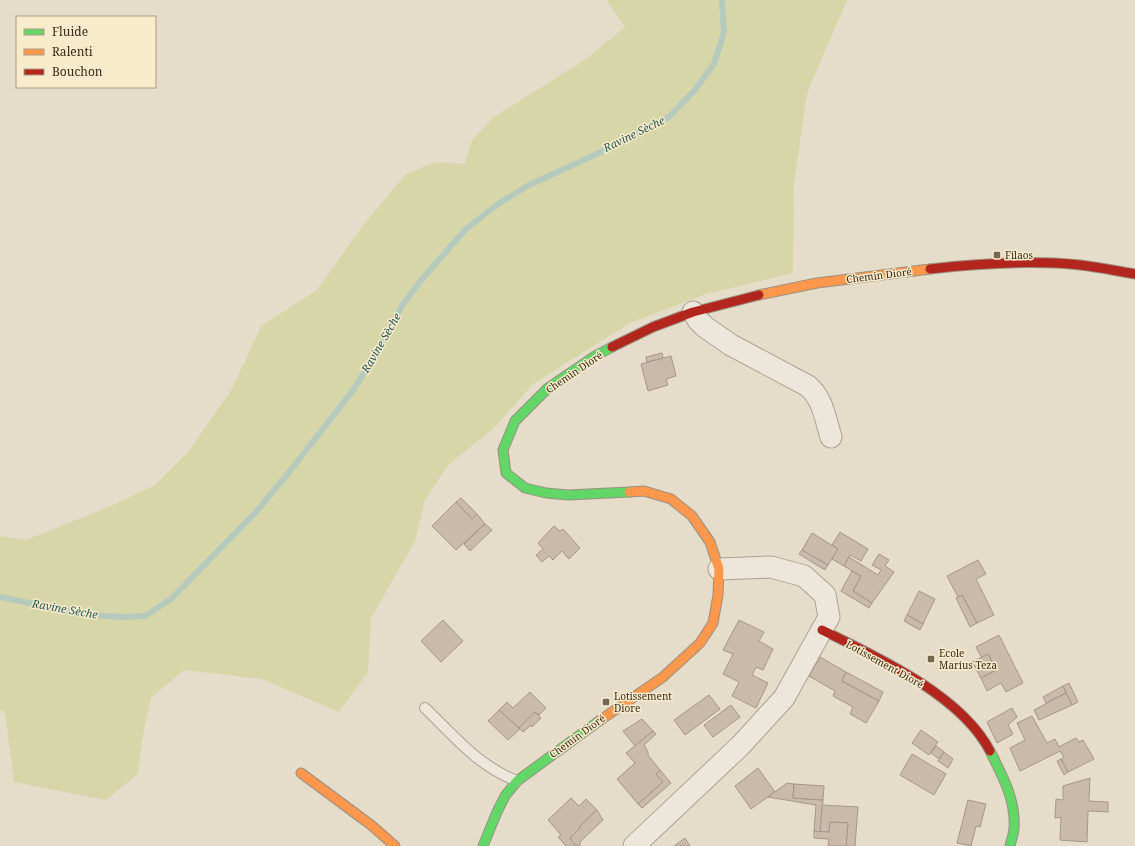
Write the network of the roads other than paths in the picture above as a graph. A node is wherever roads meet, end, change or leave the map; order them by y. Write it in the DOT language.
graph roads {
  1 [pos="1135,274"];
  2 [pos="693,312"];
  3 [pos="831,437"];
  4 [pos="719,569"];
  5 [pos="822,630"];
  6 [pos="425,708"];
  7 [pos="301,773"];
  8 [pos="516,781"];
  9 [pos="395,846"];
  10 [pos="483,846"];
  11 [pos="634,846"];
  12 [pos="1010,846"];
  1 -- 2 [label="street, Chemin Dioré"];
  2 -- 3 [label="street"];
  2 -- 4 [label="street, Chemin Dioré"];
  4 -- 5 [label="street"];
  4 -- 8 [label="street, Chemin Dioré"];
  5 -- 11 [label="street"];
  5 -- 12 [label="street, Lotissement Dioré"];
  6 -- 8 [label="lane"];
  7 -- 9 [label="street"];
  8 -- 10 [label="street, Chemin Dioré"];
}
